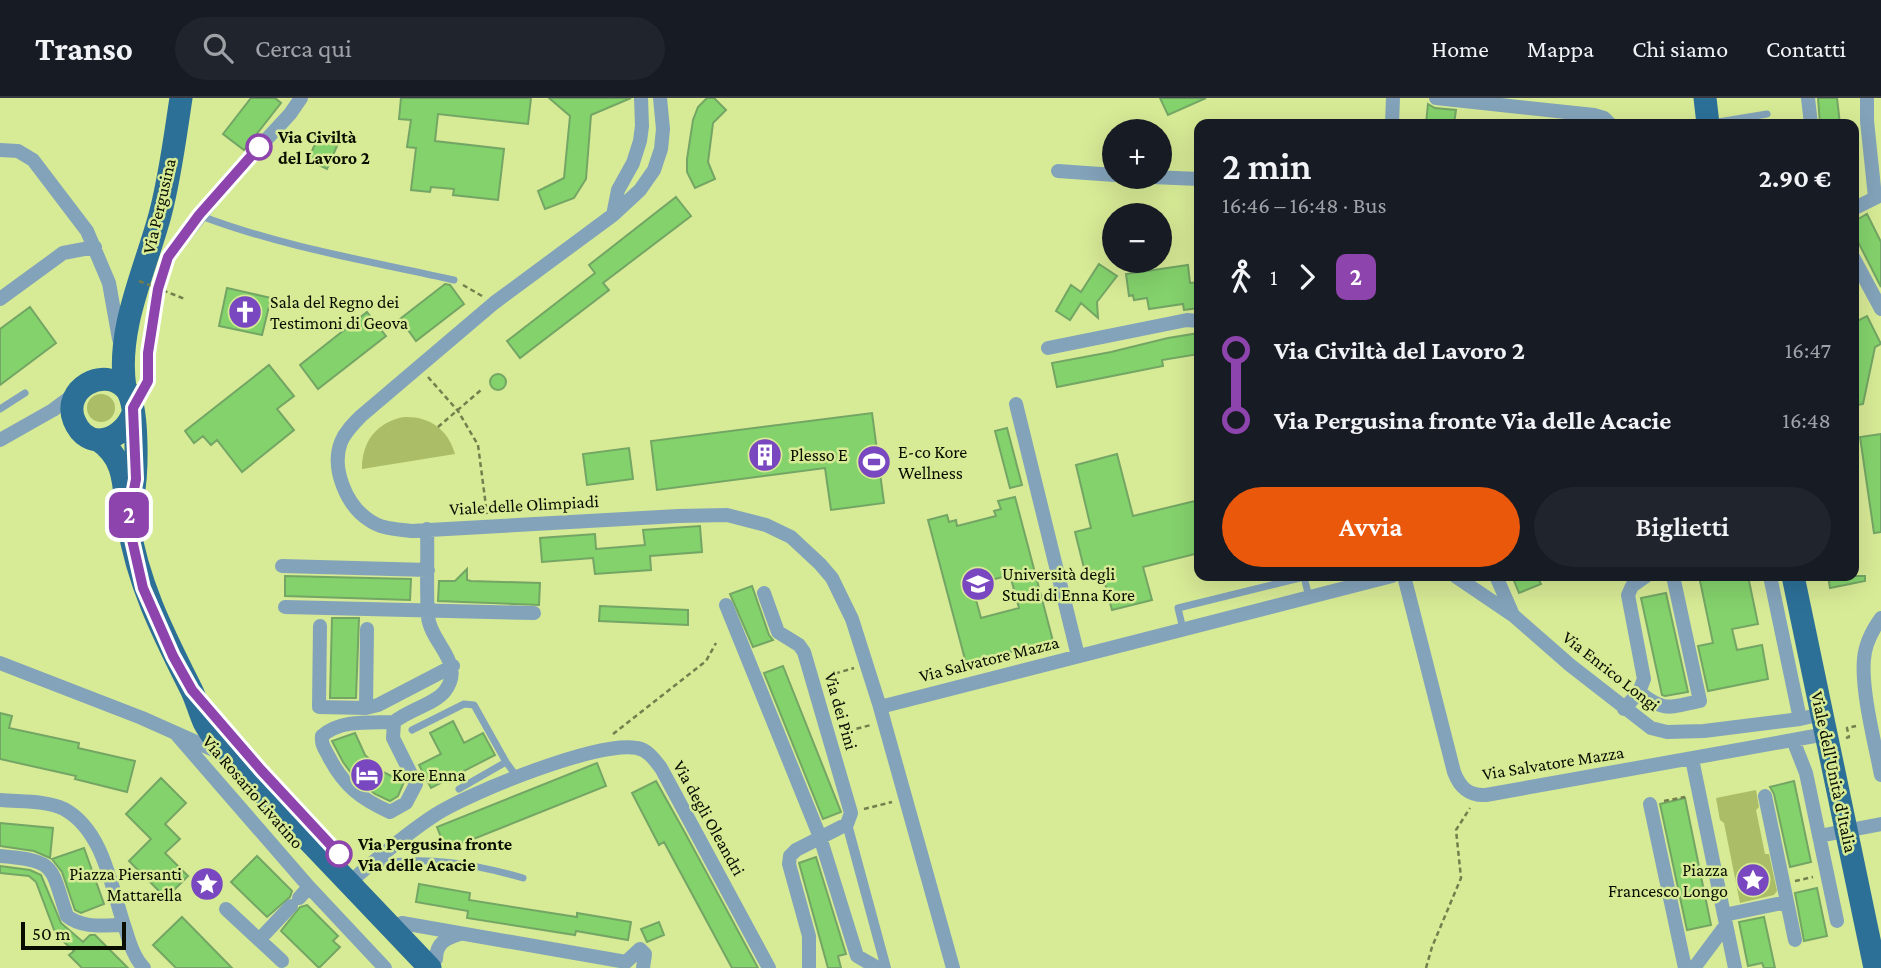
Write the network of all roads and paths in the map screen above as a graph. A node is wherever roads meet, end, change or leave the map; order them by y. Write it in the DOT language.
graph roads {
  1 [pos="301,98"];
  2 [pos="641,98"];
  3 [pos="660,98"];
  4 [pos="1393,98"];
  5 [pos="1436,98"];
  6 [pos="1705,98"];
  7 [pos="1808,98"];
  8 [pos="1867,98"];
  9 [pos="179,109"];
  10 [pos="1767,114"];
  11 [pos="1391,119"];
  12 [pos="1587,119"];
  13 [pos="1707,119"];
  14 [pos="1738,119"];
  15 [pos="1810,119"];
  16 [pos="0,150"];
  17 [pos="1058,171"];
  18 [pos="1102,174"];
  19 [pos="1172,178"];
  20 [pos="1194,179"];
  21 [pos="1878,196"];
  22 [pos="1859,206"];
  23 [pos="199,215"];
  24 [pos="614,215"];
  25 [pos="180,239"];
  26 [pos="95,247"];
  27 [pos="1859,268"];
  28 [pos="454,280"];
  29 [pos="149,285"];
  30 [pos="0,299"];
  31 [pos="185,299"];
  32 [pos="494,303"];
  33 [pos="1881,309"];
  34 [pos="132,312"];
  35 [pos="1194,321"];
  36 [pos="120,339"];
  37 [pos="1048,348"];
  38 [pos="424,372"];
  39 [pos="80,389"];
  40 [pos="481,390"];
  41 [pos="25,393"];
  42 [pos="130,400"];
  43 [pos="1016,404"];
  44 [pos="0,409"];
  45 [pos="458,411"];
  46 [pos="438,427"];
  47 [pos="0,439"];
  48 [pos="98,440"];
  49 [pos="487,519"];
  50 [pos="128,522"];
  51 [pos="427,529"];
  52 [pos="282,566"];
  53 [pos="428,570"];
  54 [pos="1288,581"];
  55 [pos="1305,581"];
  56 [pos="1372,581"];
  57 [pos="1405,581"];
  58 [pos="1462,581"];
  59 [pos="1498,581"];
  60 [pos="1639,581"];
  61 [pos="1674,581"];
  62 [pos="1771,581"];
  63 [pos="1794,581"];
  64 [pos="764,593"];
  65 [pos="1309,597"];
  66 [pos="726,605"];
  67 [pos="285,607"];
  68 [pos="428,610"];
  69 [pos="534,613"];
  70 [pos="1514,616"];
  71 [pos="1881,618"];
  72 [pos="320,626"];
  73 [pos="367,629"];
  74 [pos="1183,629"];
  75 [pos="716,643"];
  76 [pos="1874,650"];
  77 [pos="1078,656"];
  78 [pos="0,663"];
  79 [pos="453,666"];
  80 [pos="854,668"];
  81 [pos="812,681"];
  82 [pos="192,690"];
  83 [pos="1639,692"];
  84 [pos="880,707"];
  85 [pos="366,708"];
  86 [pos="1624,709"];
  87 [pos="1800,719"];
  88 [pos="1783,721"];
  89 [pos="394,722"];
  90 [pos="1824,724"];
  91 [pos="871,725"];
  92 [pos="1859,725"];
  93 [pos="412,730"];
  94 [pos="842,733"];
  95 [pos="177,735"];
  96 [pos="1849,737"];
  97 [pos="1790,741"];
  98 [pos="605,749"];
  99 [pos="229,757"];
  100 [pos="1692,759"];
  101 [pos="506,762"];
  102 [pos="1881,775"];
  103 [pos="517,776"];
  104 [pos="459,789"];
  105 [pos="1699,794"];
  106 [pos="1473,795"];
  107 [pos="1765,796"];
  108 [pos="0,800"];
  109 [pos="894,802"];
  110 [pos="1650,804"];
  111 [pos="849,818"];
  112 [pos="1881,824"];
  113 [pos="1846,831"];
  114 [pos="1819,836"];
  115 [pos="820,837"];
  116 [pos="0,856"];
  117 [pos="364,870"];
  118 [pos="1813,877"];
  119 [pos="523,878"];
  120 [pos="1803,879"];
  121 [pos="310,887"];
  122 [pos="1787,902"];
  123 [pos="226,909"];
  124 [pos="1725,920"];
  125 [pos="1837,920"];
  126 [pos="402,922"];
  127 [pos="124,925"];
  128 [pos="465,933"];
  129 [pos="259,940"];
  130 [pos="1795,940"];
  131 [pos="282,961"];
  132 [pos="437,965"];
  133 [pos="144,968"];
  134 [pos="385,968"];
  135 [pos="643,968"];
  136 [pos="769,968"];
  137 [pos="810,968"];
  138 [pos="878,968"];
  139 [pos="886,968"];
  140 [pos="953,968"];
  141 [pos="1426,968"];
  142 [pos="1685,968"];
  143 [pos="1694,968"];
  144 [pos="1735,968"];
  145 [pos="1875,968"];
  1 -- 23 [label="street"];
  2 -- 24 [label="street"];
  3 -- 24 [label="street, Viale delle Olimpiadi"];
  4 -- 11 [label="street"];
  5 -- 12 [label="street"];
  6 -- 13 [label="main road"];
  7 -- 15 [label="street"];
  8 -- 21 [label="street"];
  9 -- 25 [label="street"];
  9 -- 29 [label="main road, Via Pergusina"];
  10 -- 14 [label="lane"];
  16 -- 26 [label="street"];
  17 -- 18 [label="street"];
  19 -- 20 [label="street"];
  21 -- 22 [label="street"];
  23 -- 25 [label="street"];
  23 -- 28 [label="lane"];
  24 -- 32 [label="street, Viale delle Olimpiadi"];
  25 -- 29 [label="street"];
  26 -- 30 [label="street"];
  26 -- 36 [label="street"];
  27 -- 33 [label="street"];
  28 -- 32 [label="path"];
  29 -- 31 [label="path, bridge"];
  29 -- 34 [label="main road, Via Pergusina"];
  29 -- 42 [label="street"];
  32 -- 51 [label="street, Viale delle Olimpiadi"];
  34 -- 36 [label="main road"];
  34 -- 42 [label="main road"];
  35 -- 37 [label="street"];
  36 -- 39 [label="main road"];
  38 -- 45 [label="path"];
  39 -- 42 [label="main road"];
  39 -- 47 [label="street"];
  39 -- 48 [label="main road"];
  40 -- 45 [label="path"];
  41 -- 44 [label="lane"];
  42 -- 48 [label="main road"];
  42 -- 50 [label="main road"];
  43 -- 77 [label="street"];
  45 -- 46 [label="path"];
  45 -- 49 [label="path"];
  48 -- 50 [label="main road"];
  50 -- 82 [label="main road"];
  51 -- 53 [label="street"];
  51 -- 84 [label="street, Viale delle Olimpiadi"];
  52 -- 53 [label="street"];
  53 -- 68 [label="street"];
  54 -- 74 [label="lane"];
  55 -- 65 [label="lane"];
  56 -- 65 [label="street, Via Salvatore Mazza"];
  57 -- 106 [label="street, Via Salvatore Mazza"];
  58 -- 70 [label="street"];
  59 -- 70 [label="street, Via Enrico Longi"];
  60 -- 83 [label="street"];
  61 -- 83 [label="street"];
  62 -- 87 [label="street"];
  63 -- 90 [label="main road, Viale dell'Unità d'Italia"];
  64 -- 81 [label="street, Via dei Pini"];
  65 -- 74 [label="street, Via Salvatore Mazza"];
  66 -- 115 [label="street"];
  67 -- 68 [label="street"];
  68 -- 69 [label="street"];
  68 -- 79 [label="street"];
  70 -- 86 [label="street, Via Enrico Longi"];
  71 -- 76 [label="street"];
  72 -- 85 [label="street"];
  73 -- 85 [label="street"];
  74 -- 77 [label="street, Via Salvatore Mazza"];
  75 -- 98 [label="path"];
  76 -- 102 [label="street"];
  77 -- 84 [label="street, Via Salvatore Mazza"];
  78 -- 95 [label="street, Via Rosario Livatino"];
  79 -- 85 [label="street"];
  79 -- 89 [label="street"];
  80 -- 81 [label="path"];
  81 -- 111 [label="street, Via dei Pini"];
  82 -- 99 [label="main road"];
  82 -- 117 [label="main road"];
  83 -- 86 [label="street"];
  84 -- 140 [label="street, Viale delle Olimpiadi"];
  86 -- 88 [label="street, Via Enrico Longi"];
  87 -- 88 [label="street, Via Enrico Longi"];
  87 -- 90 [label="street, Via Enrico Longi"];
  88 -- 97 [label="street"];
  89 -- 89 [label="street"];
  90 -- 97 [label="street, Via Salvatore Mazza"];
  90 -- 113 [label="main road, Viale dell'Unità d'Italia"];
  91 -- 94 [label="path"];
  92 -- 96 [label="path"];
  93 -- 101 [label="lane"];
  95 -- 99 [label="street, Via Rosario Livatino"];
  95 -- 121 [label="street, Via Rosario Livatino"];
  97 -- 100 [label="street, Via Salvatore Mazza"];
  97 -- 114 [label="street"];
  98 -- 103 [label="street, Via degli Oleandri"];
  98 -- 136 [label="street, Via degli Oleandri"];
  99 -- 132 [label="main road"];
  100 -- 105 [label="street"];
  100 -- 106 [label="street, Via Salvatore Mazza"];
  101 -- 103 [label="lane"];
  101 -- 104 [label="lane"];
  103 -- 117 [label="street, Via degli Oleandri"];
  105 -- 110 [label="path"];
  105 -- 124 [label="street"];
  106 -- 141 [label="path"];
  107 -- 122 [label="street"];
  108 -- 127 [label="street"];
  109 -- 111 [label="path"];
  110 -- 142 [label="street"];
  111 -- 115 [label="street"];
  111 -- 139 [label="street"];
  112 -- 113 [label="street"];
  113 -- 114 [label="street"];
  113 -- 145 [label="main road, Viale dell'Unità d'Italia"];
  114 -- 125 [label="street"];
  115 -- 137 [label="street"];
  115 -- 138 [label="street"];
  116 -- 127 [label="street"];
  117 -- 119 [label="lane"];
  117 -- 126 [label="main road"];
  118 -- 120 [label="path"];
  121 -- 129 [label="street"];
  121 -- 134 [label="street, Via Rosario Livatino"];
  122 -- 124 [label="street"];
  122 -- 130 [label="street"];
  123 -- 129 [label="street"];
  124 -- 143 [label="street"];
  124 -- 144 [label="street"];
  126 -- 128 [label="street"];
  126 -- 132 [label="main road"];
  127 -- 133 [label="street"];
  128 -- 132 [label="street"];
  128 -- 135 [label="street"];
  129 -- 131 [label="street"];
}
